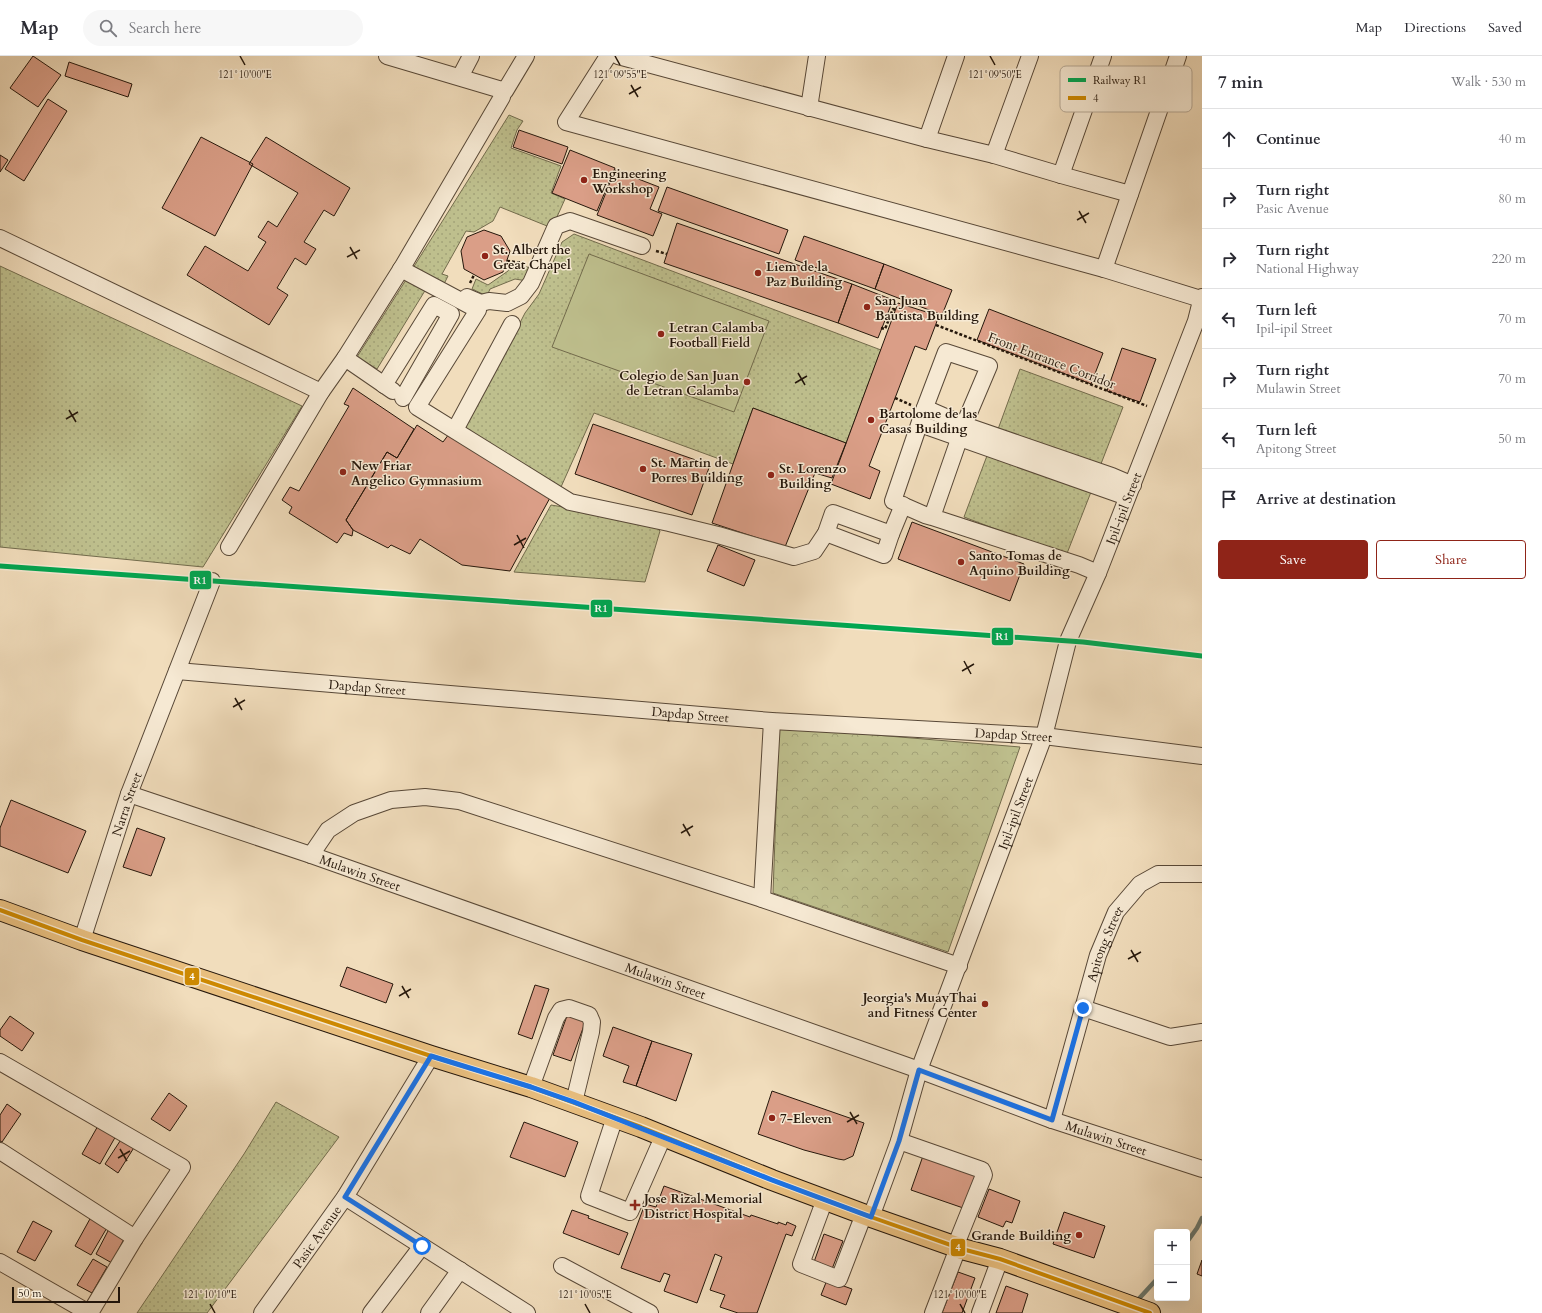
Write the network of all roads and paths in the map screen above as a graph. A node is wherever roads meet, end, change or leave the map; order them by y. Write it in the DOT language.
graph roads {
  1 [pos="386,56"];
  2 [pos="472,56"];
  3 [pos="526,56"];
  4 [pos="608,56"];
  5 [pos="618,56"];
  6 [pos="817,56"];
  7 [pos="956,56"];
  8 [pos="1030,56"];
  9 [pos="1103,56"];
  10 [pos="1178,56"];
  11 [pos="1099,66"];
  12 [pos="1175,66"];
  13 [pos="460,77"];
  14 [pos="502,97"];
  15 [pos="809,108"];
  16 [pos="1083,112"];
  17 [pos="1159,112"];
  18 [pos="927,139"];
  19 [pos="994,155"];
  20 [pos="1061,175"];
  21 [pos="1130,194"];
  22 [pos="0,238"];
  23 [pos="642,246"];
  24 [pos="402,267"];
  25 [pos="1104,269"];
  26 [pos="1202,298"];
  27 [pos="896,310"];
  28 [pos="1199,322"];
  29 [pos="512,324"];
  30 [pos="936,325"];
  31 [pos="888,330"];
  32 [pos="345,358"];
  33 [pos="384,385"];
  34 [pos="321,392"];
  35 [pos="402,398"];
  36 [pos="417,407"];
  37 [pos="925,408"];
  38 [pos="1161,411"];
  39 [pos="920,424"];
  40 [pos="455,430"];
  41 [pos="962,431"];
  42 [pos="1130,491"];
  43 [pos="903,505"];
  44 [pos="932,517"];
  45 [pos="826,533"];
  46 [pos="891,534"];
  47 [pos="229,547"];
  48 [pos="1098,573"];
  49 [pos="212,581"];
  50 [pos="178,671"];
  51 [pos="772,720"];
  52 [pos="1044,736"];
  53 [pos="1202,756"];
  54 [pos="129,794"];
  55 [pos="311,855"];
  56 [pos="1202,874"];
  57 [pos="762,899"];
  58 [pos="0,910"];
  59 [pos="82,940"];
  60 [pos="958,966"];
  61 [pos="1083,1008"];
  62 [pos="1202,1032"];
  63 [pos="431,1056"];
  64 [pos="0,1062"];
  65 [pos="919,1070"];
  66 [pos="531,1087"];
  67 [pos="574,1102"];
  68 [pos="615,1117"];
  69 [pos="1052,1120"];
  70 [pos="663,1137"];
  71 [pos="899,1141"];
  72 [pos="0,1151"];
  73 [pos="1202,1168"];
  74 [pos="345,1197"];
  75 [pos="825,1199"];
  76 [pos="868,1216"];
  77 [pos="135,1238"];
  78 [pos="422,1246"];
  79 [pos="956,1247"];
  80 [pos="1000,1258"];
  81 [pos="0,1262"];
  82 [pos="562,1266"];
  83 [pos="460,1270"];
  84 [pos="89,1313"];
  85 [pos="262,1313"];
  86 [pos="371,1313"];
  87 [pos="429,1313"];
  88 [pos="527,1313"];
  89 [pos="650,1313"];
  90 [pos="933,1313"];
  91 [pos="980,1313"];
  92 [pos="1150,1313"];
  1 -- 13 [label="street"];
  2 -- 13 [label="street"];
  3 -- 13 [label="street"];
  4 -- 25 [label="street"];
  5 -- 15 [label="street"];
  6 -- 15 [label="street"];
  7 -- 18 [label="street"];
  8 -- 19 [label="street"];
  9 -- 11 [label="street"];
  10 -- 12 [label="street"];
  14 -- 24 [label="street"];
  15 -- 18 [label="street"];
  16 -- 20 [label="street"];
  17 -- 21 [label="street"];
  18 -- 19 [label="street"];
  19 -- 20 [label="street"];
  20 -- 21 [label="street"];
  21 -- 25 [label="street"];
  22 -- 34 [label="street"];
  23 -- 24 [label="street"];
  24 -- 32 [label="street"];
  24 -- 36 [label="street"];
  25 -- 26 [label="street"];
  26 -- 28 [label="street, Ipil-ipil Street"];
  27 -- 31 [label="path"];
  28 -- 38 [label="street, Ipil-ipil Street"];
  29 -- 40 [label="street"];
  30 -- 38 [label="path, Front Entrance Corridor"];
  32 -- 33 [label="street"];
  32 -- 34 [label="street"];
  33 -- 35 [label="street"];
  33 -- 35 [label="street"];
  34 -- 47 [label="street"];
  35 -- 36 [label="street"];
  36 -- 40 [label="street"];
  37 -- 39 [label="street"];
  37 -- 41 [label="street"];
  37 -- 41 [label="street"];
  38 -- 42 [label="street, Ipil-ipil Street"];
  39 -- 41 [label="street"];
  39 -- 43 [label="street"];
  40 -- 45 [label="street"];
  41 -- 42 [label="street"];
  41 -- 44 [label="street"];
  42 -- 48 [label="street, Ipil-ipil Street"];
  43 -- 44 [label="street"];
  43 -- 46 [label="street"];
  44 -- 48 [label="street"];
  45 -- 46 [label="street"];
  45 -- 46 [label="street"];
  48 -- 52 [label="street, Ipil-ipil Street"];
  49 -- 50 [label="street, Narra Street"];
  50 -- 51 [label="street, Dapdap Street"];
  50 -- 54 [label="street, Narra Street"];
  51 -- 52 [label="street, Dapdap Street"];
  51 -- 57 [label="street"];
  52 -- 53 [label="street, Dapdap Street"];
  52 -- 60 [label="street, Ipil-ipil Street"];
  54 -- 55 [label="street, Mulawin Street"];
  54 -- 59 [label="street, Narra Street"];
  55 -- 57 [label="street"];
  55 -- 65 [label="street, Mulawin Street"];
  56 -- 61 [label="street, Apitong Street"];
  57 -- 60 [label="street"];
  58 -- 59 [label="main road"];
  59 -- 63 [label="main road"];
  60 -- 65 [label="street, Ipil-ipil Street"];
  61 -- 62 [label="street"];
  61 -- 69 [label="street, Apitong Street"];
  63 -- 66 [label="main road"];
  63 -- 74 [label="street, Pasic Avenue"];
  64 -- 77 [label="street"];
  65 -- 69 [label="street, Mulawin Street"];
  65 -- 71 [label="street, Ipil-ipil Street"];
  66 -- 67 [label="main road"];
  66 -- 67 [label="street"];
  67 -- 68 [label="main road"];
  68 -- 70 [label="main road"];
  68 -- 70 [label="street"];
  69 -- 73 [label="street, Mulawin Street"];
  70 -- 75 [label="main road"];
  71 -- 76 [label="street, Ipil-ipil Street"];
  71 -- 79 [label="street"];
  72 -- 77 [label="street"];
  74 -- 78 [label="street"];
  74 -- 85 [label="street, Pasic Avenue"];
  75 -- 76 [label="main road"];
  75 -- 76 [label="street, Ipil-ipil Street"];
  76 -- 79 [label="main road"];
  77 -- 84 [label="street"];
  78 -- 83 [label="street"];
  78 -- 86 [label="street"];
  79 -- 80 [label="main road"];
  79 -- 90 [label="street"];
  80 -- 91 [label="street"];
  80 -- 92 [label="main road"];
  81 -- 84 [label="street"];
  82 -- 89 [label="street"];
  83 -- 87 [label="street"];
  83 -- 88 [label="street"];
}
